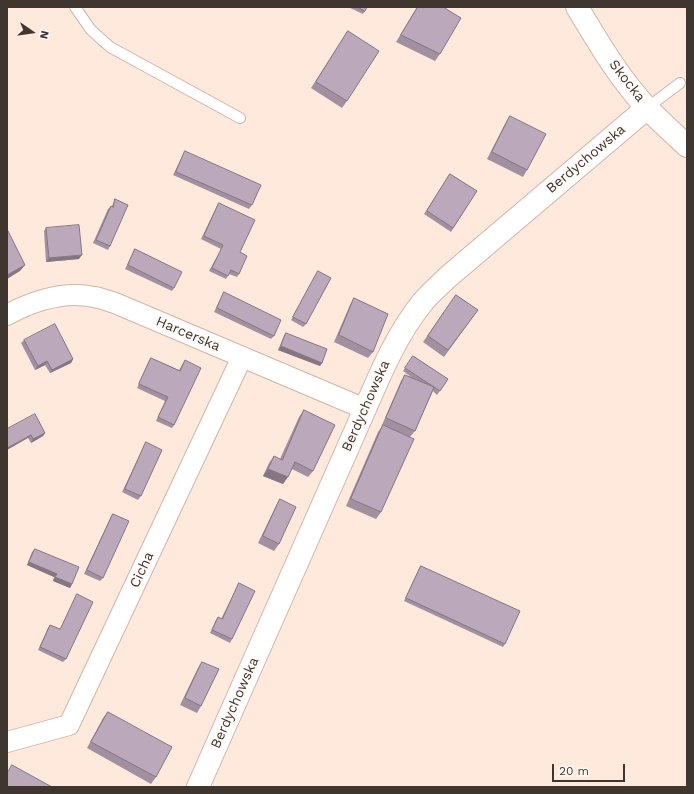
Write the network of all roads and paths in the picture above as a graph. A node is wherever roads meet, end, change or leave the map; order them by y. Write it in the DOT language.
graph roads {
  1 [pos="74,7"];
  2 [pos="577,7"];
  3 [pos="680,83"];
  4 [pos="648,108"];
  5 [pos="240,118"];
  6 [pos="687,146"];
  7 [pos="7,315"];
  8 [pos="242,357"];
  9 [pos="365,409"];
  10 [pos="7,742"];
  11 [pos="198,787"];
  1 -- 5 [label="lane"];
  2 -- 4 [label="street, Skocka"];
  3 -- 4 [label="lane"];
  4 -- 6 [label="street, Skocka"];
  4 -- 9 [label="street, Berdychowska"];
  7 -- 8 [label="street, Harcerska"];
  8 -- 9 [label="street, Harcerska"];
  8 -- 10 [label="street, Cicha"];
  9 -- 11 [label="street, Berdychowska"];
}
